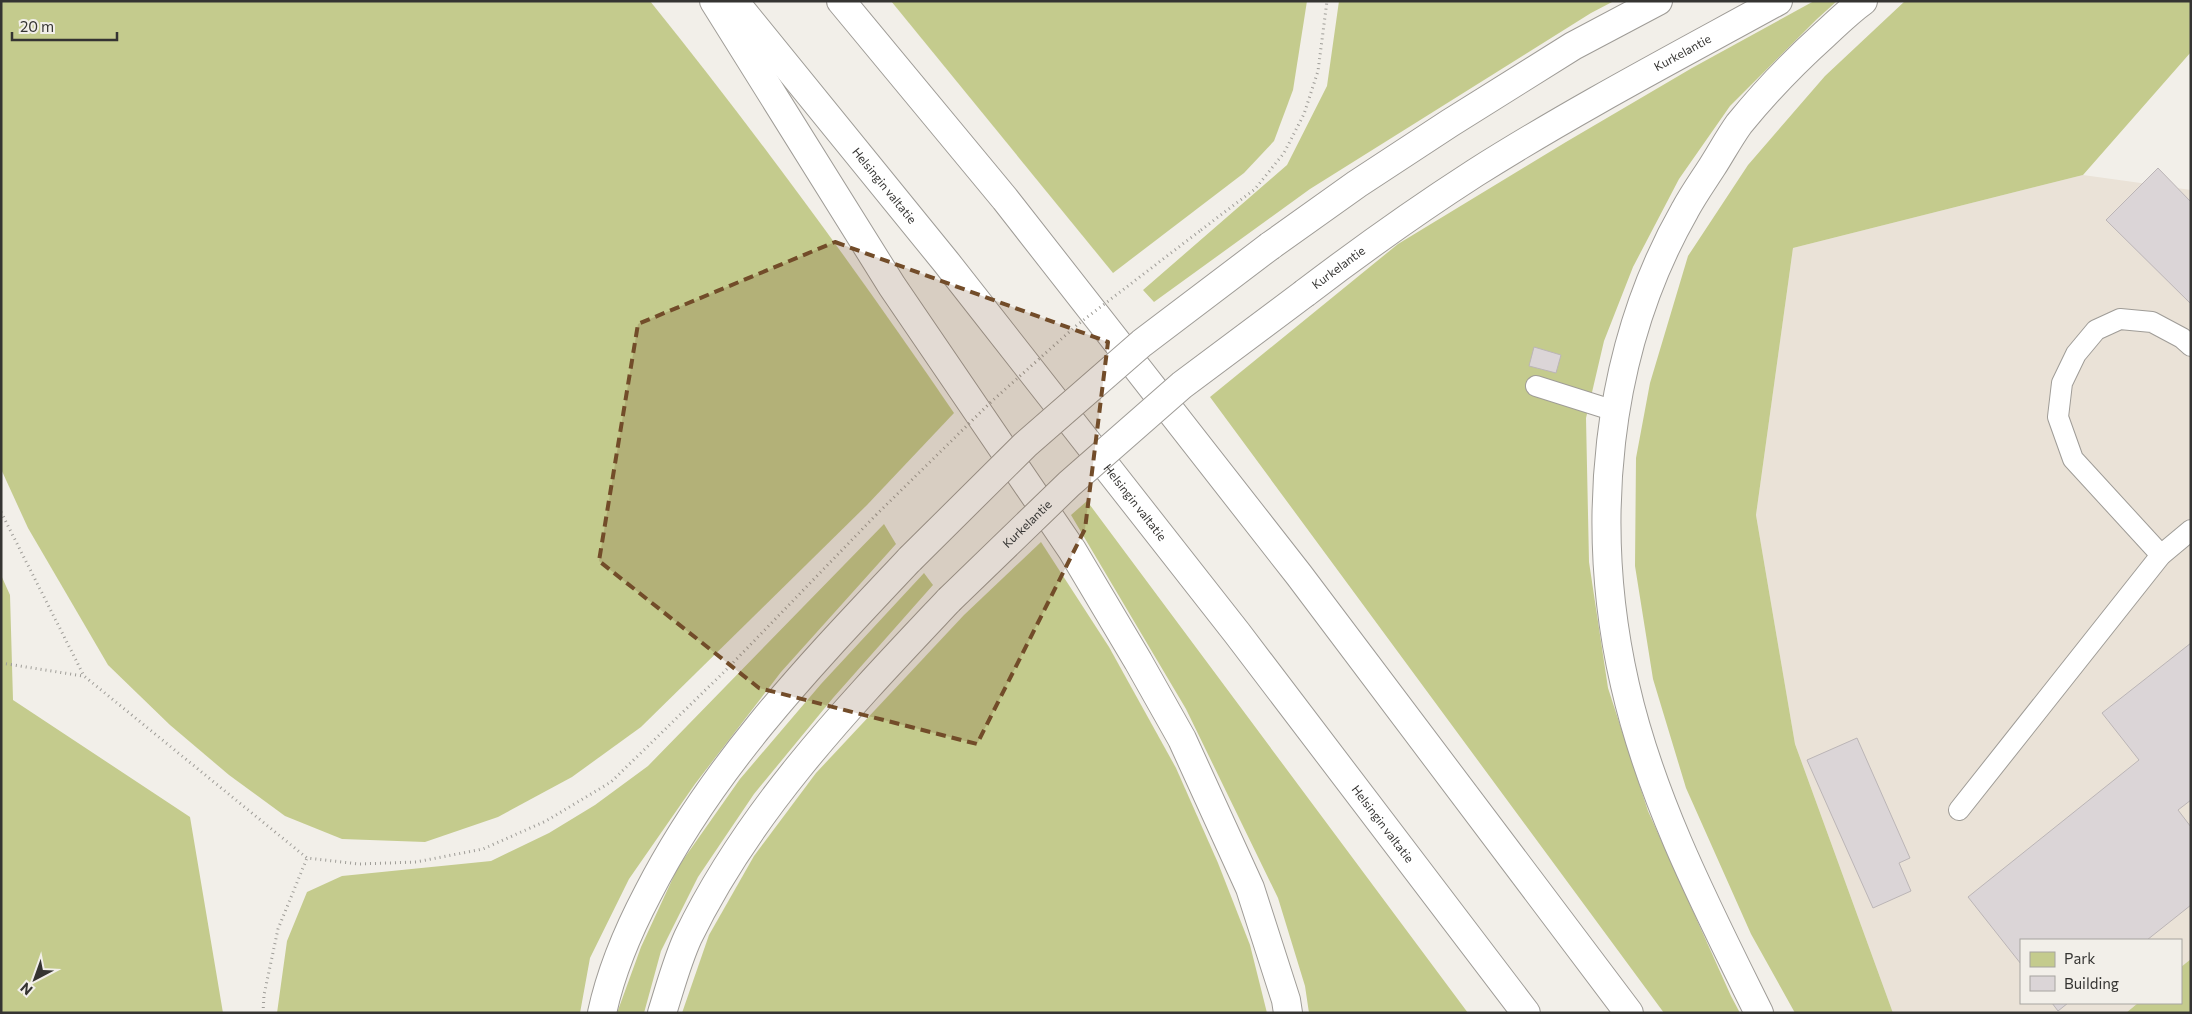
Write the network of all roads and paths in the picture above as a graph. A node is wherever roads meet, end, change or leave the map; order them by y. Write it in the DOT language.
graph roads {
  1 [pos="714,1"];
  2 [pos="734,1"];
  3 [pos="841,1"];
  4 [pos="1327,1"];
  5 [pos="1658,1"];
  6 [pos="1778,1"];
  7 [pos="1863,1"];
  8 [pos="2191,346"];
  9 [pos="1536,386"];
  10 [pos="1615,411"];
  11 [pos="1,512"];
  12 [pos="2191,530"];
  13 [pos="2160,555"];
  14 [pos="1,663"];
  15 [pos="84,676"];
  16 [pos="1959,810"];
  17 [pos="308,858"];
  18 [pos="263,1013"];
  19 [pos="602,1013"];
  20 [pos="662,1013"];
  21 [pos="1288,1013"];
  22 [pos="1526,1013"];
  23 [pos="1629,1013"];
  24 [pos="1759,1013"];
  1 -- 21 [label="highway"];
  2 -- 22 [label="highway, Helsingin valtatie"];
  3 -- 23 [label="highway"];
  4 -- 17 [label="path, bridge"];
  5 -- 19 [label="highway, bridge"];
  6 -- 20 [label="highway, Kurkelantie, bridge"];
  7 -- 10 [label="highway"];
  8 -- 13 [label="lane"];
  9 -- 10 [label="lane"];
  10 -- 24 [label="highway"];
  11 -- 15 [label="path"];
  12 -- 13 [label="lane"];
  13 -- 16 [label="lane"];
  14 -- 15 [label="path"];
  15 -- 17 [label="path"];
  17 -- 18 [label="path"];
}
